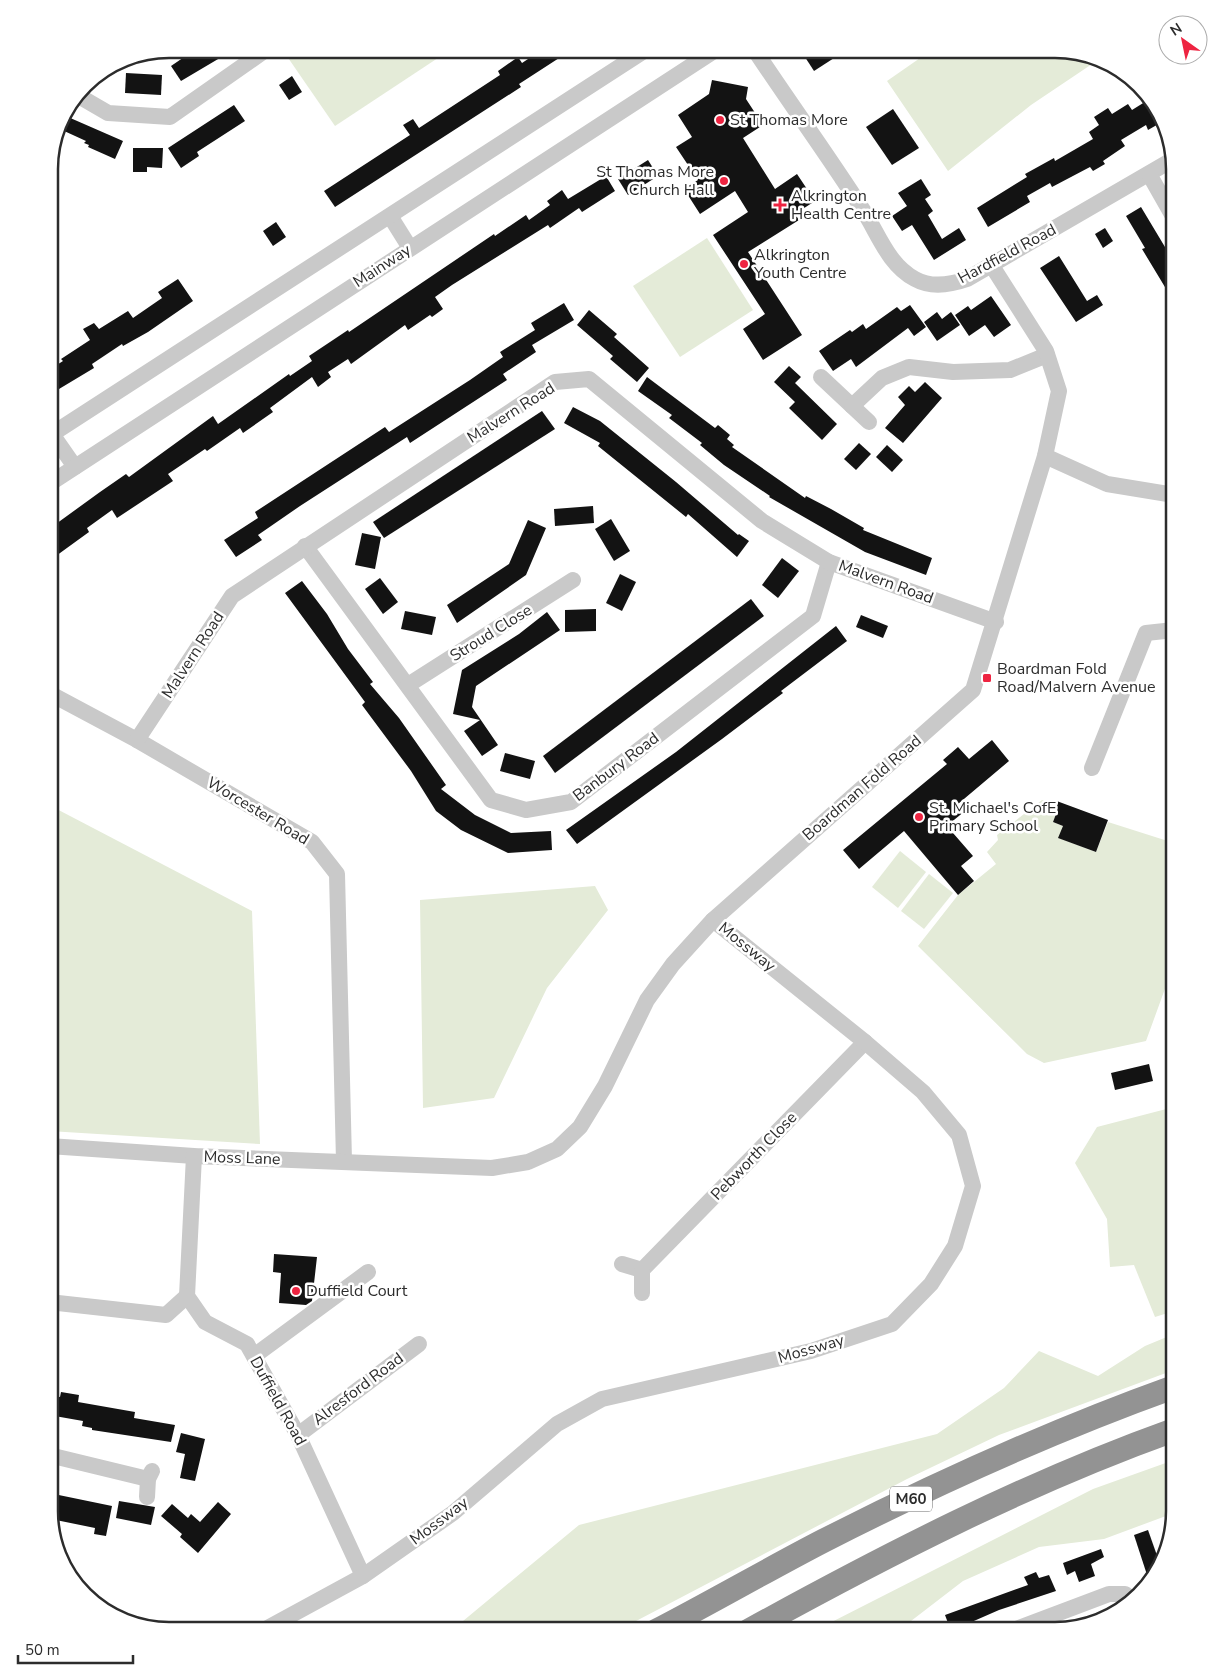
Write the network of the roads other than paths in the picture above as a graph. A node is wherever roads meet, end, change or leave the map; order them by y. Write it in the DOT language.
graph roads {
  1 [pos="254,58"];
  2 [pos="633,58"];
  3 [pos="703,58"];
  4 [pos="760,58"];
  5 [pos="82,98"];
  6 [pos="1166,164"];
  7 [pos="1149,174"];
  8 [pos="1166,204"];
  9 [pos="390,216"];
  10 [pos="410,248"];
  11 [pos="992,266"];
  12 [pos="1047,355"];
  13 [pos="821,377"];
  14 [pos="852,406"];
  15 [pos="869,422"];
  16 [pos="58,431"];
  17 [pos="58,444"];
  18 [pos="1045,456"];
  19 [pos="75,467"];
  20 [pos="58,478"];
  21 [pos="1166,494"];
  22 [pos="305,546"];
  23 [pos="829,562"];
  24 [pos="573,580"];
  25 [pos="996,622"];
  26 [pos="1166,631"];
  27 [pos="408,685"];
  28 [pos="58,698"];
  29 [pos="137,740"];
  30 [pos="1092,768"];
  31 [pos="713,920"];
  32 [pos="865,1042"];
  33 [pos="57,1147"];
  34 [pos="194,1156"];
  35 [pos="344,1161"];
  36 [pos="436,1166"];
  37 [pos="622,1264"];
  38 [pos="642,1270"];
  39 [pos="368,1272"];
  40 [pos="642,1293"];
  41 [pos="186,1296"];
  42 [pos="57,1303"];
  43 [pos="419,1344"];
  44 [pos="254,1356"];
  45 [pos="1166,1390"];
  46 [pos="1166,1433"];
  47 [pos="298,1435"];
  48 [pos="57,1457"];
  49 [pos="147,1497"];
  50 [pos="363,1576"];
  51 [pos="1127,1596"];
  52 [pos="279,1622"];
  53 [pos="673,1622"];
  54 [pos="764,1622"];
  55 [pos="1035,1622"];
  1 -- 5 [label="street"];
  2 -- 9 [label="street"];
  3 -- 10 [label="street, Mainway"];
  4 -- 11 [label="street, Hardfield Road"];
  6 -- 7 [label="street, Hardfield Road"];
  7 -- 8 [label="street"];
  7 -- 11 [label="street, Hardfield Road"];
  9 -- 10 [label="street"];
  9 -- 16 [label="street"];
  10 -- 19 [label="street, Mainway"];
  11 -- 12 [label="street, Boardman Fold Road"];
  12 -- 14 [label="street"];
  12 -- 18 [label="street, Boardman Fold Road"];
  13 -- 14 [label="street"];
  14 -- 15 [label="street"];
  17 -- 19 [label="street"];
  18 -- 21 [label="street"];
  18 -- 25 [label="street, Boardman Fold Road"];
  19 -- 20 [label="street, Mainway"];
  22 -- 23 [label="street, Malvern Road"];
  22 -- 27 [label="street, Banbury Road"];
  22 -- 29 [label="street, Malvern Road"];
  23 -- 25 [label="street, Malvern Road"];
  23 -- 27 [label="street, Banbury Road"];
  24 -- 27 [label="street, Stroud Close"];
  25 -- 31 [label="street, Boardman Fold Road"];
  26 -- 30 [label="street"];
  28 -- 29 [label="street, Worcester Road"];
  29 -- 35 [label="street, Worcester Road"];
  31 -- 32 [label="street, Mossway"];
  31 -- 36 [label="street, Boardman Fold Road"];
  32 -- 38 [label="street, Pebworth Close"];
  32 -- 50 [label="street, Mossway"];
  33 -- 34 [label="street, Moss Lane"];
  34 -- 35 [label="street, Moss Lane"];
  34 -- 41 [label="street"];
  35 -- 36 [label="street, Moss Lane"];
  37 -- 38 [label="street"];
  38 -- 40 [label="street"];
  39 -- 44 [label="street"];
  41 -- 42 [label="street"];
  41 -- 44 [label="street, Duffield Road"];
  43 -- 47 [label="street, Alresford Road"];
  44 -- 47 [label="street, Duffield Road"];
  45 -- 53 [label="highway, M60"];
  46 -- 54 [label="highway, M60"];
  47 -- 50 [label="street, Duffield Road"];
  48 -- 49 [label="street"];
  50 -- 52 [label="street, Mossway"];
  51 -- 55 [label="street"];
}
